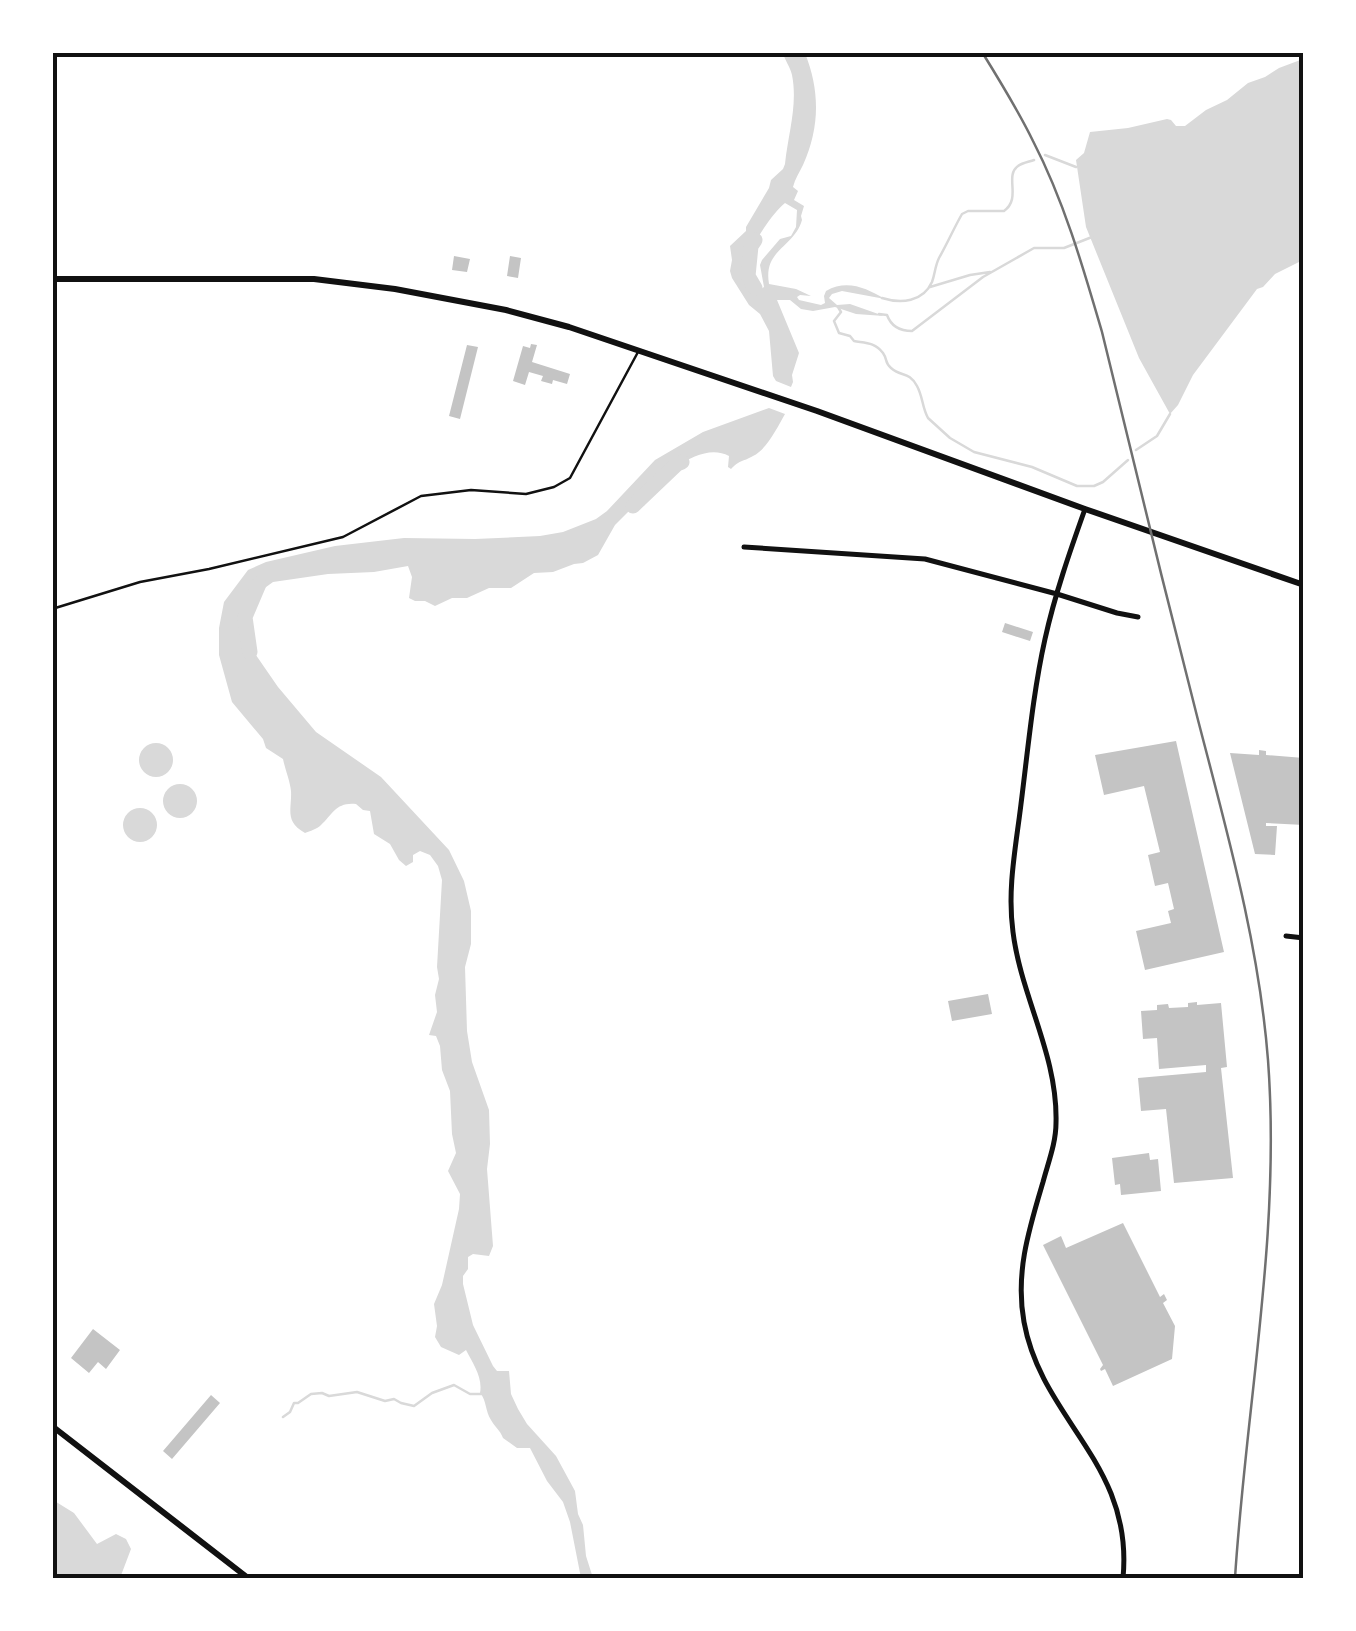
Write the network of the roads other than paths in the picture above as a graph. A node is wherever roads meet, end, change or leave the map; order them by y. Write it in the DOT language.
graph roads {
  1 [pos="52,280"];
  2 [pos="639,351"];
  3 [pos="1085,508"];
  4 [pos="744,547"];
  5 [pos="1304,584"];
  6 [pos="1057,594"];
  7 [pos="52,609"];
  8 [pos="1138,617"];
  9 [pos="1304,725"];
  10 [pos="1304,744"];
  11 [pos="1286,936"];
  12 [pos="1304,938"];
  13 [pos="52,1426"];
  14 [pos="248,1578"];
  15 [pos="1123,1578"];
  1 -- 2 [label="main road"];
  2 -- 3 [label="main road"];
  2 -- 7 [label="lane"];
  3 -- 5 [label="main road"];
  3 -- 6 [label="street"];
  4 -- 6 [label="street"];
  6 -- 8 [label="street"];
  6 -- 15 [label="street"];
  9 -- 10 [label="lane"];
  11 -- 12 [label="street"];
  13 -- 14 [label="main road"];
}
